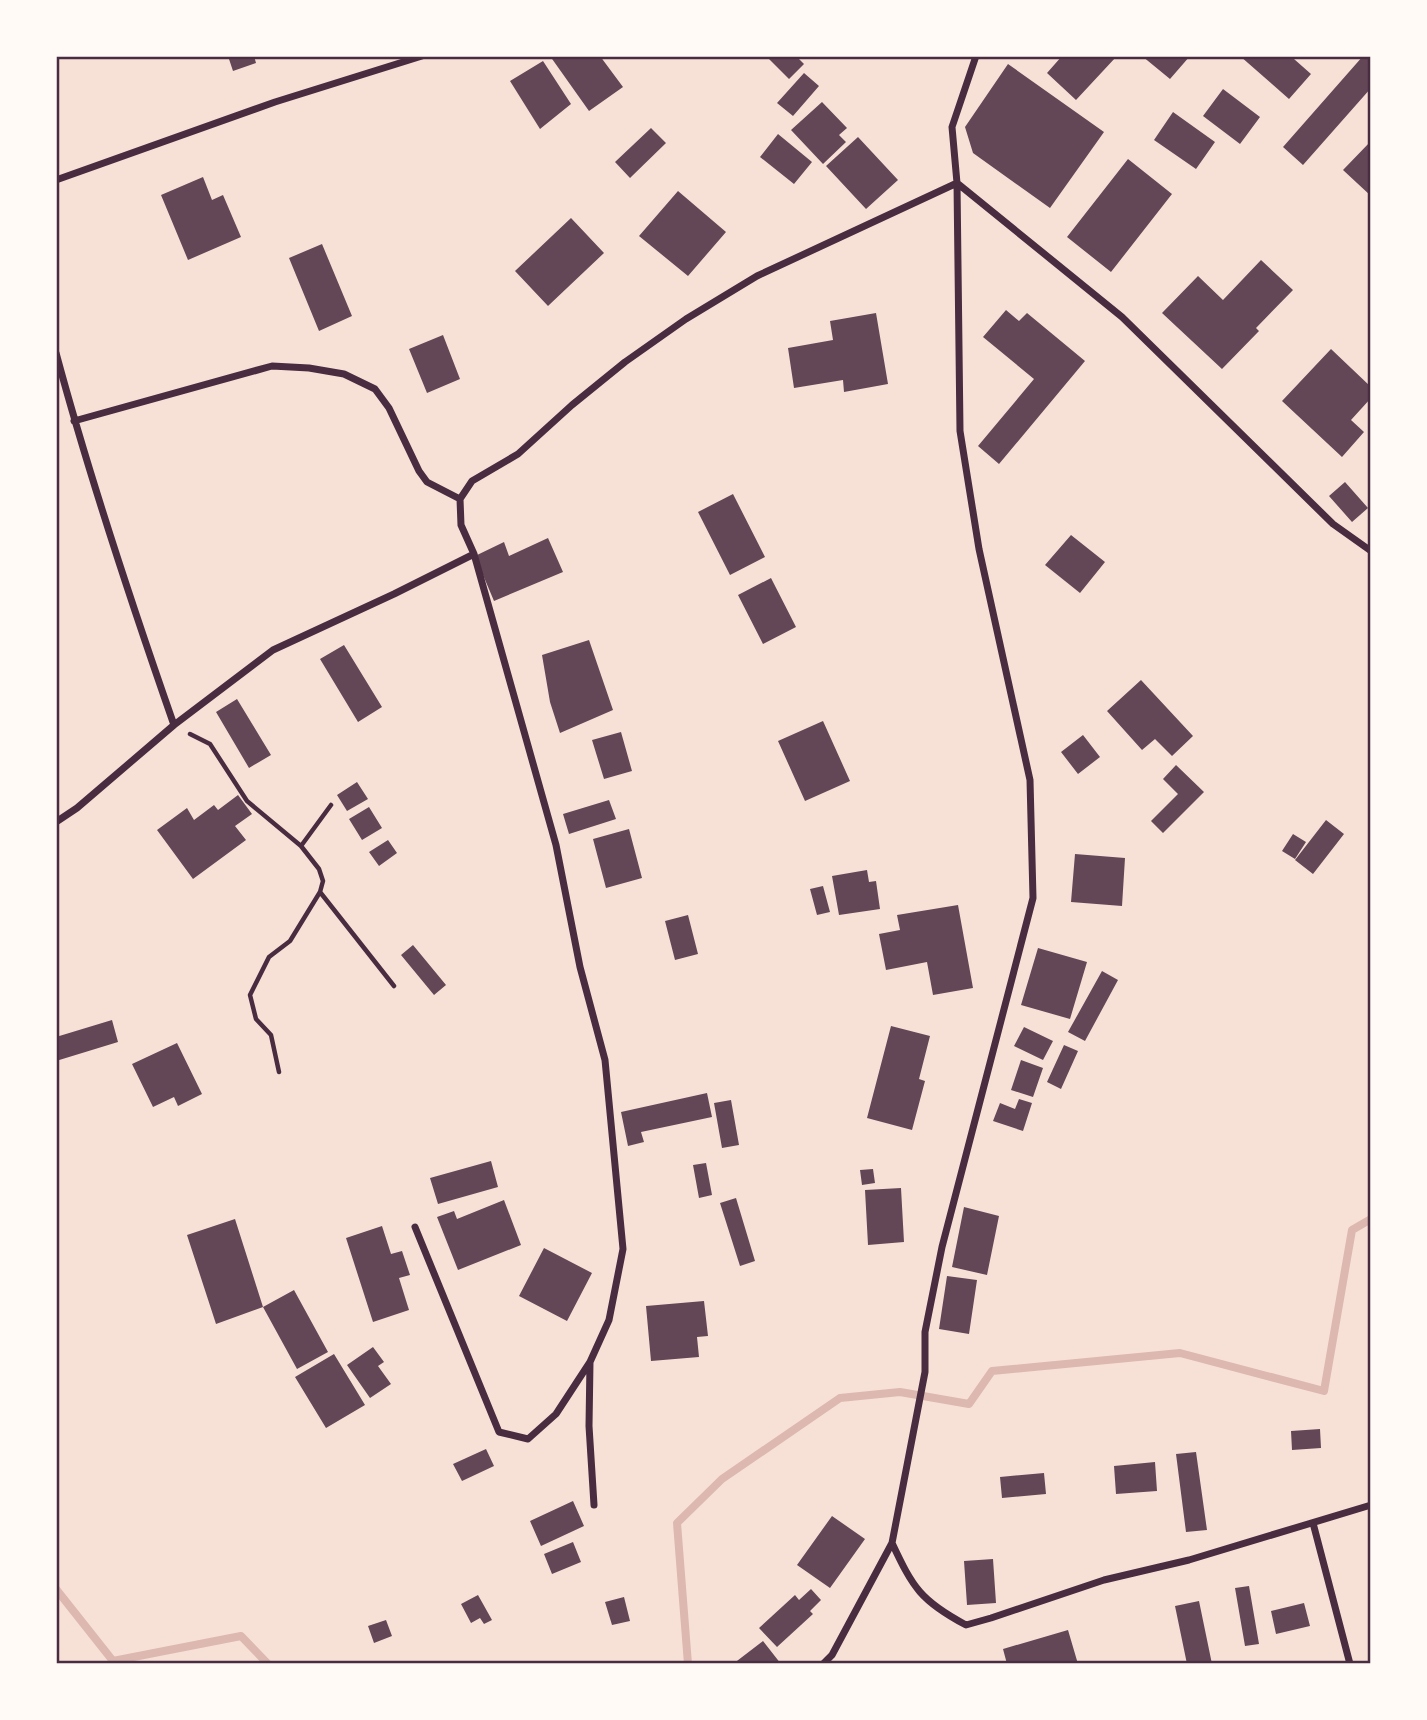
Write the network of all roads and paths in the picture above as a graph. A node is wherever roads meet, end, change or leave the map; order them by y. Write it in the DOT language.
graph roads {
  1 [pos="422,56"];
  2 [pos="976,56"];
  3 [pos="56,180"];
  4 [pos="957,183"];
  5 [pos="56,353"];
  6 [pos="74,421"];
  7 [pos="460,499"];
  8 [pos="1371,551"];
  9 [pos="474,554"];
  10 [pos="174,725"];
  11 [pos="331,805"];
  12 [pos="56,822"];
  13 [pos="301,846"];
  14 [pos="320,892"];
  15 [pos="394,986"];
  16 [pos="279,1072"];
  17 [pos="415,1227"];
  18 [pos="590,1362"];
  19 [pos="594,1505"];
  20 [pos="1371,1506"];
  21 [pos="1314,1523"];
  22 [pos="892,1543"];
  23 [pos="823,1664"];
  24 [pos="1350,1664"];
  1 -- 3 [label="street"];
  2 -- 4 [label="street"];
  4 -- 7 [label="street"];
  4 -- 8 [label="street"];
  4 -- 22 [label="street"];
  5 -- 6 [label="street"];
  6 -- 7 [label="street"];
  6 -- 10 [label="street"];
  7 -- 9 [label="street"];
  9 -- 10 [label="street"];
  9 -- 18 [label="street"];
  10 -- 12 [label="street"];
  10 -- 13 [label="path"];
  11 -- 13 [label="path"];
  13 -- 14 [label="path"];
  14 -- 15 [label="path"];
  14 -- 16 [label="path"];
  17 -- 18 [label="street"];
  18 -- 19 [label="street"];
  20 -- 21 [label="street"];
  21 -- 22 [label="street"];
  21 -- 24 [label="street"];
  22 -- 23 [label="street"];
}
